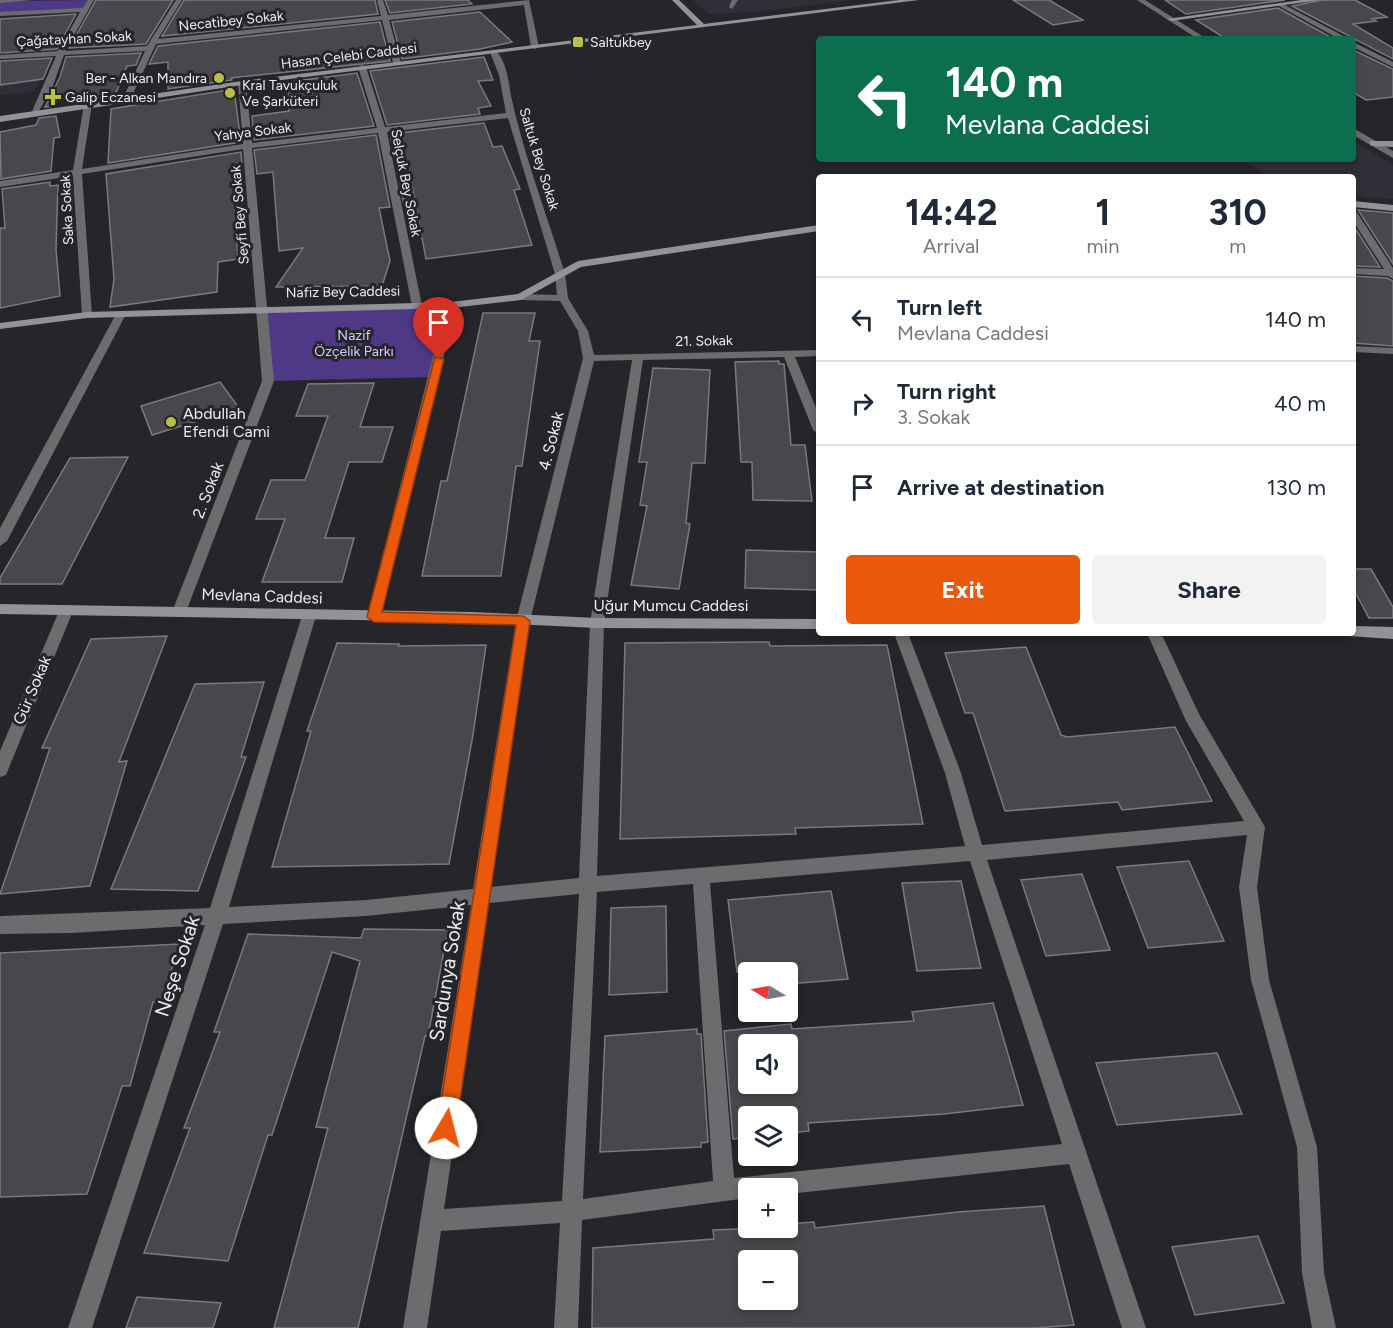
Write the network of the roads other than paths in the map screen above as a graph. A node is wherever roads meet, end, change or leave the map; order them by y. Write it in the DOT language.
graph roads {
  1 [pos="29,0"];
  2 [pos="91,0"];
  3 [pos="179,0"];
  4 [pos="380,0"];
  5 [pos="675,0"];
  6 [pos="735,0"];
  7 [pos="916,0"];
  8 [pos="1140,0"];
  9 [pos="1317,0"];
  10 [pos="0,1"];
  11 [pos="526,2"];
  12 [pos="1281,5"];
  13 [pos="732,7"];
  14 [pos="84,10"];
  15 [pos="0,14"];
  16 [pos="382,18"];
  17 [pos="1171,19"];
  18 [pos="702,26"];
  19 [pos="1198,36"];
  20 [pos="1339,36"];
  21 [pos="151,45"];
  22 [pos="1356,46"];
  23 [pos="535,47"];
  24 [pos="61,52"];
  25 [pos="494,52"];
  26 [pos="0,57"];
  27 [pos="397,63"];
  28 [pos="1393,65"];
  29 [pos="362,67"];
  30 [pos="242,82"];
  31 [pos="127,98"];
  32 [pos="88,104"];
  33 [pos="33,114"];
  34 [pos="511,115"];
  35 [pos="0,118"];
  36 [pos="382,130"];
  37 [pos="1357,137"];
  38 [pos="1373,143"];
  39 [pos="1393,144"];
  40 [pos="248,146"];
  41 [pos="1393,155"];
  42 [pos="77,171"];
  43 [pos="0,184"];
  44 [pos="1356,204"];
  45 [pos="1393,208"];
  46 [pos="1356,218"];
  47 [pos="816,228"];
  48 [pos="1356,271"];
  49 [pos="560,274"];
  50 [pos="1392,274"];
  51 [pos="521,297"];
  52 [pos="563,298"];
  53 [pos="450,305"];
  54 [pos="417,306"];
  55 [pos="261,309"];
  56 [pos="87,315"];
  57 [pos="120,316"];
  58 [pos="0,326"];
  59 [pos="1356,349"];
  60 [pos="1393,351"];
  61 [pos="816,353"];
  62 [pos="788,354"];
  63 [pos="638,357"];
  64 [pos="589,358"];
  65 [pos="816,423"];
  66 [pos="0,541"];
  67 [pos="0,609"];
  68 [pos="66,610"];
  69 [pos="179,612"];
  70 [pos="309,616"];
  71 [pos="374,617"];
  72 [pos="523,621"];
  73 [pos="597,623"];
  74 [pos="816,624"];
  75 [pos="1356,632"];
  76 [pos="1393,633"];
  77 [pos="902,636"];
  78 [pos="1155,636"];
  79 [pos="0,770"];
  80 [pos="1257,827"];
  81 [pos="976,853"];
  82 [pos="701,875"];
  83 [pos="588,885"];
  84 [pos="481,896"];
  85 [pos="217,916"];
  86 [pos="0,925"];
  87 [pos="1074,1153"];
  88 [pos="724,1191"];
  89 [pos="571,1211"];
  90 [pos="432,1221"];
  91 [pos="80,1328"];
  92 [pos="415,1328"];
  93 [pos="566,1328"];
  94 [pos="1134,1328"];
  95 [pos="1324,1328"];
  1 -- 10 [label="street"];
  2 -- 14 [label="street"];
  3 -- 21 [label="street"];
  4 -- 16 [label="street"];
  5 -- 18 [label="street"];
  6 -- 13 [label="lane"];
  7 -- 18 [label="street, Hasan Çelebi Caddesi"];
  8 -- 17 [label="street"];
  9 -- 12 [label="street"];
  11 -- 16 [label="street, Necatibey Sokak"];
  11 -- 23 [label="street"];
  12 -- 17 [label="street"];
  12 -- 20 [label="street"];
  14 -- 15 [label="street"];
  14 -- 24 [label="street"];
  16 -- 21 [label="street, Necatibey Sokak"];
  16 -- 27 [label="street"];
  17 -- 19 [label="street"];
  18 -- 23 [label="street, Hasan Çelebi Caddesi"];
  21 -- 24 [label="street, Çağatayhan Sokak"];
  21 -- 31 [label="street"];
  22 -- 28 [label="street"];
  23 -- 25 [label="street, Hasan Çelebi Caddesi"];
  24 -- 26 [label="street, Çağatayhan Sokak"];
  24 -- 33 [label="street"];
  25 -- 27 [label="street, Hasan Çelebi Caddesi"];
  25 -- 34 [label="street, Saltuk Bey Sokak"];
  27 -- 29 [label="street, Hasan Çelebi Caddesi"];
  29 -- 30 [label="street, Hasan Çelebi Caddesi"];
  29 -- 36 [label="street, Selçuk Bey Sokak"];
  30 -- 31 [label="street, Hasan Çelebi Caddesi"];
  30 -- 40 [label="street, Seyfi Bey Sokak"];
  31 -- 32 [label="street, Hasan Çelebi Caddesi"];
  32 -- 33 [label="street, Hasan Çelebi Caddesi"];
  32 -- 42 [label="street, Saka Sokak"];
  33 -- 35 [label="street, Hasan Çelebi Caddesi"];
  34 -- 36 [label="street, Yahya Sokak"];
  34 -- 49 [label="street, Saltuk Bey Sokak"];
  36 -- 40 [label="street, Yahya Sokak"];
  36 -- 54 [label="street, Selçuk Bey Sokak"];
  37 -- 38 [label="street"];
  38 -- 39 [label="street"];
  38 -- 41 [label="street"];
  40 -- 42 [label="street, Yahya Sokak"];
  40 -- 55 [label="street, Seyfi Bey Sokak"];
  42 -- 43 [label="street, Yahya Sokak"];
  42 -- 56 [label="street, Saka Sokak"];
  44 -- 45 [label="street"];
  46 -- 50 [label="street"];
  47 -- 49 [label="street, Nafiz Bey Caddesi"];
  48 -- 50 [label="street"];
  49 -- 51 [label="street, Nafiz Bey Caddesi"];
  49 -- 52 [label="street, 4. Sokak"];
  51 -- 52 [label="street"];
  51 -- 53 [label="street, Nafiz Bey Caddesi"];
  52 -- 64 [label="street, 4. Sokak"];
  53 -- 54 [label="street, Nafiz Bey Caddesi"];
  53 -- 71 [label="street"];
  54 -- 55 [label="street, Nafiz Bey Caddesi"];
  55 -- 57 [label="street, Nafiz Bey Caddesi"];
  55 -- 69 [label="street, 2. Sokak"];
  56 -- 57 [label="street, Nafiz Bey Caddesi"];
  56 -- 58 [label="street, Nafiz Bey Caddesi"];
  57 -- 66 [label="street"];
  59 -- 60 [label="street"];
  61 -- 62 [label="street, 21. Sokak"];
  62 -- 63 [label="street, 21. Sokak"];
  62 -- 65 [label="street"];
  63 -- 64 [label="street, 21. Sokak"];
  63 -- 73 [label="street"];
  64 -- 72 [label="street, 4. Sokak"];
  67 -- 68 [label="street, Mevlana Caddesi"];
  68 -- 69 [label="street, Mevlana Caddesi"];
  68 -- 79 [label="street, Gür Sokak"];
  69 -- 70 [label="street, Mevlana Caddesi"];
  70 -- 71 [label="street, Mevlana Caddesi"];
  70 -- 85 [label="street, Neşe Sokak"];
  71 -- 72 [label="street, Mevlana Caddesi"];
  72 -- 73 [label="street, Uğur Mumcu Caddesi"];
  72 -- 84 [label="street, Sardunya Sokak"];
  73 -- 74 [label="street, Uğur Mumcu Caddesi"];
  73 -- 83 [label="street"];
  75 -- 76 [label="street"];
  77 -- 81 [label="street"];
  78 -- 80 [label="street"];
  80 -- 81 [label="street"];
  80 -- 95 [label="street"];
  81 -- 82 [label="street"];
  81 -- 87 [label="street"];
  82 -- 83 [label="street"];
  82 -- 88 [label="street"];
  83 -- 84 [label="street"];
  83 -- 89 [label="street"];
  84 -- 85 [label="street"];
  84 -- 90 [label="street, Sardunya Sokak"];
  85 -- 86 [label="street"];
  85 -- 91 [label="street, Neşe Sokak"];
  87 -- 88 [label="street"];
  87 -- 94 [label="street"];
  88 -- 89 [label="street"];
  89 -- 90 [label="street"];
  89 -- 93 [label="street"];
  90 -- 92 [label="street, Sardunya Sokak"];
}
